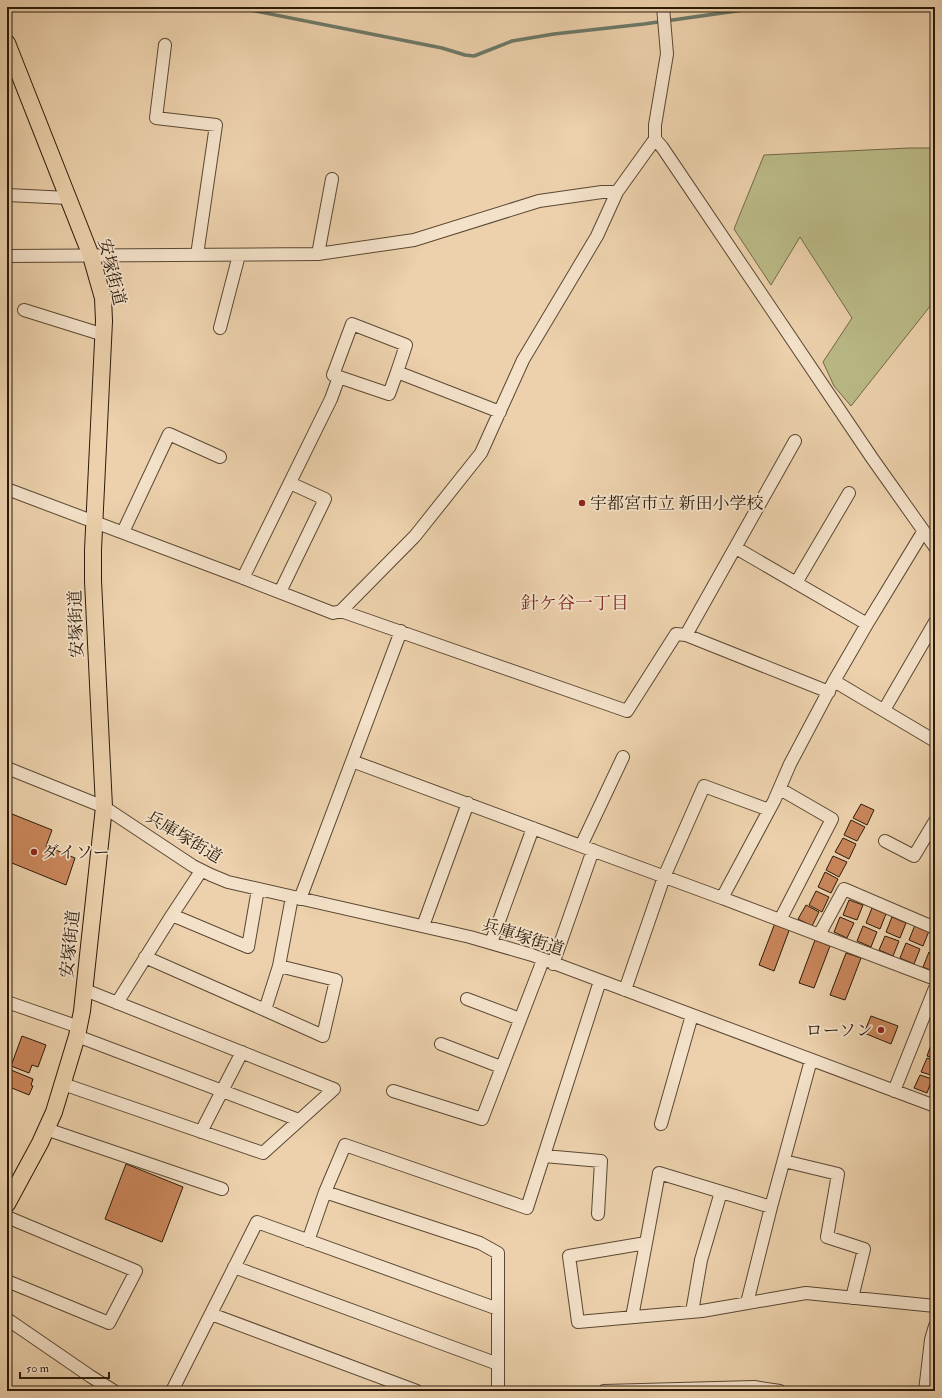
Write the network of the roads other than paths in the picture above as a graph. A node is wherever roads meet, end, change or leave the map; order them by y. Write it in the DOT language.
graph roads {
  1 [pos="664,8"];
  2 [pos="165,44"];
  3 [pos="9,54"];
  4 [pos="655,139"];
  5 [pos="332,179"];
  6 [pos="617,192"];
  7 [pos="7,195"];
  8 [pos="69,198"];
  9 [pos="318,254"];
  10 [pos="197,255"];
  11 [pos="239,255"];
  12 [pos="7,256"];
  13 [pos="92,256"];
  14 [pos="24,310"];
  15 [pos="220,328"];
  16 [pos="104,335"];
  17 [pos="396,372"];
  18 [pos="339,377"];
  19 [pos="500,412"];
  20 [pos="795,441"];
  21 [pos="220,457"];
  22 [pos="290,483"];
  23 [pos="7,489"];
  24 [pos="849,493"];
  25 [pos="95,521"];
  26 [pos="123,532"];
  27 [pos="923,532"];
  28 [pos="935,547"];
  29 [pos="736,548"];
  30 [pos="243,578"];
  31 [pos="796,583"];
  32 [pos="280,592"];
  33 [pos="341,610"];
  34 [pos="935,622"];
  35 [pos="867,624"];
  36 [pos="400,631"];
  37 [pos="686,635"];
  38 [pos="832,687"];
  39 [pos="884,710"];
  40 [pos="935,740"];
  41 [pos="623,757"];
  42 [pos="352,761"];
  43 [pos="7,768"];
  44 [pos="780,789"];
  45 [pos="468,803"];
  46 [pos="104,807"];
  47 [pos="769,810"];
  48 [pos="935,821"];
  49 [pos="533,828"];
  50 [pos="885,841"];
  51 [pos="581,846"];
  52 [pos="593,850"];
  53 [pos="202,870"];
  54 [pos="664,877"];
  55 [pos="258,889"];
  56 [pos="296,898"];
  57 [pos="722,898"];
  58 [pos="172,915"];
  59 [pos="780,920"];
  60 [pos="423,926"];
  61 [pos="935,928"];
  62 [pos="819,935"];
  63 [pos="491,943"];
  64 [pos="145,957"];
  65 [pos="548,962"];
  66 [pos="279,966"];
  67 [pos="935,979"];
  68 [pos="600,981"];
  69 [pos="935,988"];
  70 [pos="85,990"];
  71 [pos="626,990"];
  72 [pos="467,999"];
  73 [pos="7,1002"];
  74 [pos="117,1003"];
  75 [pos="265,1010"];
  76 [pos="692,1015"];
  77 [pos="520,1019"];
  78 [pos="78,1032"];
  79 [pos="441,1044"];
  80 [pos="242,1052"];
  81 [pos="811,1060"];
  82 [pos="501,1067"];
  83 [pos="63,1084"];
  84 [pos="222,1091"];
  85 [pos="392,1091"];
  86 [pos="894,1091"];
  87 [pos="935,1106"];
  88 [pos="299,1120"];
  89 [pos="661,1124"];
  90 [pos="46,1129"];
  91 [pos="201,1132"];
  92 [pos="544,1156"];
  93 [pos="784,1161"];
  94 [pos="222,1189"];
  95 [pos="326,1192"];
  96 [pos="721,1192"];
  97 [pos="7,1204"];
  98 [pos="771,1207"];
  99 [pos="598,1214"];
  100 [pos="7,1217"];
  101 [pos="308,1241"];
  102 [pos="646,1243"];
  103 [pos="234,1267"];
  104 [pos="7,1281"];
  105 [pos="852,1298"];
  106 [pos="747,1303"];
  107 [pos="935,1306"];
  108 [pos="498,1309"];
  109 [pos="692,1312"];
  110 [pos="210,1314"];
  111 [pos="632,1317"];
  112 [pos="7,1319"];
  113 [pos="935,1326"];
  114 [pos="498,1364"];
  115 [pos="732,1390"];
  116 [pos="114,1391"];
  117 [pos="172,1391"];
  118 [pos="418,1391"];
  119 [pos="498,1391"];
  120 [pos="604,1391"];
  121 [pos="780,1391"];
  122 [pos="925,1391"];
  1 -- 4 [label="street"];
  2 -- 10 [label="street"];
  3 -- 8 [label="main road, 安塚街道"];
  4 -- 6 [label="street"];
  4 -- 27 [label="street"];
  5 -- 9 [label="street"];
  6 -- 9 [label="street"];
  6 -- 19 [label="street"];
  7 -- 8 [label="street"];
  8 -- 13 [label="main road, 安塚街道"];
  9 -- 11 [label="street"];
  10 -- 11 [label="street"];
  10 -- 13 [label="street"];
  11 -- 15 [label="street"];
  12 -- 13 [label="street"];
  13 -- 16 [label="main road, 安塚街道"];
  14 -- 16 [label="street"];
  16 -- 25 [label="main road, 安塚街道"];
  17 -- 18 [label="street"];
  17 -- 18 [label="street"];
  17 -- 19 [label="street"];
  18 -- 22 [label="street"];
  19 -- 33 [label="street"];
  20 -- 29 [label="street"];
  21 -- 26 [label="street"];
  22 -- 30 [label="street"];
  22 -- 32 [label="street"];
  23 -- 25 [label="street"];
  24 -- 31 [label="street"];
  25 -- 26 [label="street"];
  25 -- 46 [label="main road, 安塚街道"];
  26 -- 30 [label="street"];
  27 -- 28 [label="street"];
  27 -- 35 [label="street"];
  29 -- 31 [label="street"];
  29 -- 37 [label="street"];
  30 -- 32 [label="street"];
  31 -- 35 [label="street"];
  32 -- 33 [label="street"];
  33 -- 36 [label="street"];
  34 -- 39 [label="street"];
  35 -- 38 [label="street"];
  36 -- 37 [label="street"];
  36 -- 42 [label="street"];
  37 -- 38 [label="street"];
  38 -- 39 [label="street"];
  38 -- 44 [label="street"];
  39 -- 40 [label="street"];
  41 -- 51 [label="street"];
  42 -- 45 [label="street"];
  42 -- 56 [label="street"];
  43 -- 46 [label="street, 兵庫塚街道"];
  44 -- 47 [label="street"];
  44 -- 59 [label="street"];
  45 -- 49 [label="street"];
  45 -- 60 [label="street"];
  46 -- 53 [label="street, 兵庫塚街道"];
  46 -- 70 [label="main road, 安塚街道"];
  47 -- 54 [label="street"];
  47 -- 57 [label="street"];
  48 -- 50 [label="street"];
  49 -- 51 [label="street"];
  49 -- 63 [label="street"];
  51 -- 52 [label="street"];
  52 -- 54 [label="street"];
  52 -- 65 [label="street"];
  53 -- 55 [label="street, 兵庫塚街道"];
  53 -- 58 [label="street"];
  54 -- 57 [label="street"];
  54 -- 71 [label="street"];
  55 -- 56 [label="street, 兵庫塚街道"];
  55 -- 58 [label="street"];
  56 -- 60 [label="street, 兵庫塚街道"];
  56 -- 66 [label="street"];
  57 -- 59 [label="street"];
  58 -- 64 [label="street"];
  59 -- 62 [label="street"];
  60 -- 63 [label="street, 兵庫塚街道"];
  61 -- 62 [label="street"];
  62 -- 67 [label="street"];
  63 -- 65 [label="street, 兵庫塚街道"];
  64 -- 74 [label="street"];
  64 -- 75 [label="street"];
  65 -- 68 [label="street, 兵庫塚街道"];
  65 -- 77 [label="street"];
  66 -- 75 [label="street"];
  66 -- 75 [label="street"];
  68 -- 71 [label="street, 兵庫塚街道"];
  68 -- 92 [label="street"];
  69 -- 86 [label="street"];
  70 -- 74 [label="street"];
  70 -- 78 [label="main road, 安塚街道"];
  71 -- 76 [label="street, 兵庫塚街道"];
  72 -- 77 [label="street"];
  73 -- 78 [label="street"];
  74 -- 80 [label="street"];
  76 -- 81 [label="street, 兵庫塚街道"];
  76 -- 89 [label="street"];
  77 -- 82 [label="street"];
  78 -- 83 [label="main road, 安塚街道"];
  78 -- 84 [label="street"];
  79 -- 82 [label="street"];
  80 -- 84 [label="street"];
  80 -- 88 [label="street"];
  81 -- 86 [label="street, 兵庫塚街道"];
  81 -- 93 [label="street"];
  82 -- 85 [label="street"];
  83 -- 90 [label="main road, 安塚街道"];
  83 -- 91 [label="street"];
  84 -- 88 [label="street"];
  84 -- 91 [label="street"];
  86 -- 87 [label="street, 兵庫塚街道"];
  88 -- 91 [label="street"];
  90 -- 94 [label="street"];
  90 -- 97 [label="main road, 安塚街道"];
  92 -- 95 [label="street"];
  92 -- 99 [label="street"];
  93 -- 98 [label="street"];
  93 -- 105 [label="street"];
  95 -- 101 [label="street"];
  95 -- 108 [label="street"];
  96 -- 98 [label="street"];
  96 -- 102 [label="street"];
  96 -- 109 [label="street"];
  98 -- 106 [label="street"];
  100 -- 104 [label="street"];
  101 -- 103 [label="street"];
  101 -- 108 [label="street"];
  102 -- 111 [label="street"];
  102 -- 111 [label="street"];
  103 -- 110 [label="street"];
  103 -- 114 [label="street"];
  105 -- 106 [label="street"];
  105 -- 107 [label="street"];
  106 -- 109 [label="street"];
  108 -- 114 [label="street"];
  109 -- 111 [label="street"];
  110 -- 117 [label="street"];
  110 -- 118 [label="street"];
  112 -- 116 [label="street"];
  113 -- 122 [label="street"];
  114 -- 119 [label="street"];
  115 -- 120 [label="street"];
  115 -- 121 [label="street"];
}
